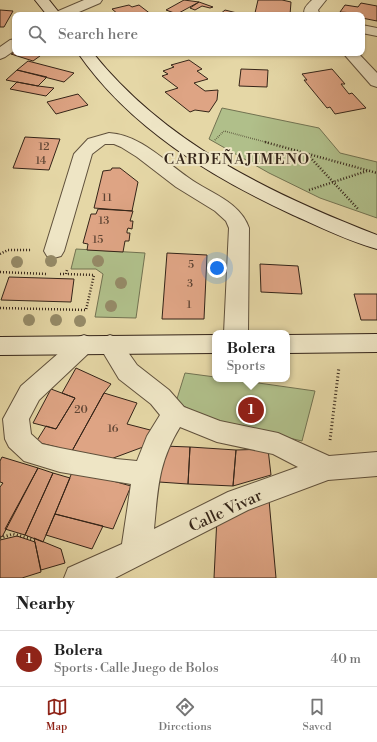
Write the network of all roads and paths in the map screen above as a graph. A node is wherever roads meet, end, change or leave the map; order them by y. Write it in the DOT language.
graph roads {
  1 [pos="42,0"];
  2 [pos="95,0"];
  3 [pos="319,0"];
  4 [pos="52,12"];
  5 [pos="67,12"];
  6 [pos="311,12"];
  7 [pos="365,30"];
  8 [pos="377,32"];
  9 [pos="0,34"];
  10 [pos="12,35"];
  11 [pos="12,46"];
  12 [pos="0,54"];
  13 [pos="88,56"];
  14 [pos="353,56"];
  15 [pos="377,82"];
  16 [pos="214,141"];
  17 [pos="297,151"];
  18 [pos="308,154"];
  19 [pos="250,166"];
  20 [pos="368,171"];
  21 [pos="377,173"];
  22 [pos="334,182"];
  23 [pos="308,190"];
  24 [pos="360,211"];
  25 [pos="377,242"];
  26 [pos="54,251"];
  27 [pos="66,274"];
  28 [pos="0,308"];
  29 [pos="236,330"];
  30 [pos="342,343"];
  31 [pos="377,343"];
  32 [pos="84,344"];
  33 [pos="110,344"];
  34 [pos="212,344"];
  35 [pos="290,344"];
  36 [pos="0,346"];
  37 [pos="174,414"];
  38 [pos="377,464"];
  39 [pos="327,468"];
  40 [pos="146,474"];
  41 [pos="0,538"];
  42 [pos="33,539"];
  43 [pos="136,552"];
  44 [pos="79,578"];
  1 -- 4 [label="street"];
  2 -- 5 [label="street"];
  3 -- 6 [label="street"];
  7 -- 8 [label="street"];
  9 -- 10 [label="street"];
  11 -- 12 [label="street"];
  13 -- 25 [label="street"];
  14 -- 15 [label="street"];
  16 -- 17 [label="path"];
  17 -- 18 [label="path"];
  17 -- 19 [label="path"];
  18 -- 20 [label="path"];
  18 -- 22 [label="path"];
  20 -- 21 [label="path"];
  20 -- 22 [label="path"];
  22 -- 23 [label="path"];
  22 -- 24 [label="path"];
  26 -- 29 [label="street"];
  27 -- 28 [label="path"];
  30 -- 31 [label="street"];
  30 -- 35 [label="street"];
  30 -- 39 [label="path"];
  32 -- 33 [label="street"];
  32 -- 36 [label="street"];
  32 -- 40 [label="street"];
  33 -- 34 [label="street"];
  33 -- 37 [label="street"];
  37 -- 39 [label="street"];
  37 -- 40 [label="street"];
  38 -- 39 [label="street, Calle Vivar"];
  39 -- 43 [label="street, Calle Vivar"];
  40 -- 43 [label="street"];
  41 -- 42 [label="path"];
  43 -- 44 [label="street, Calle Vivar"];
}
